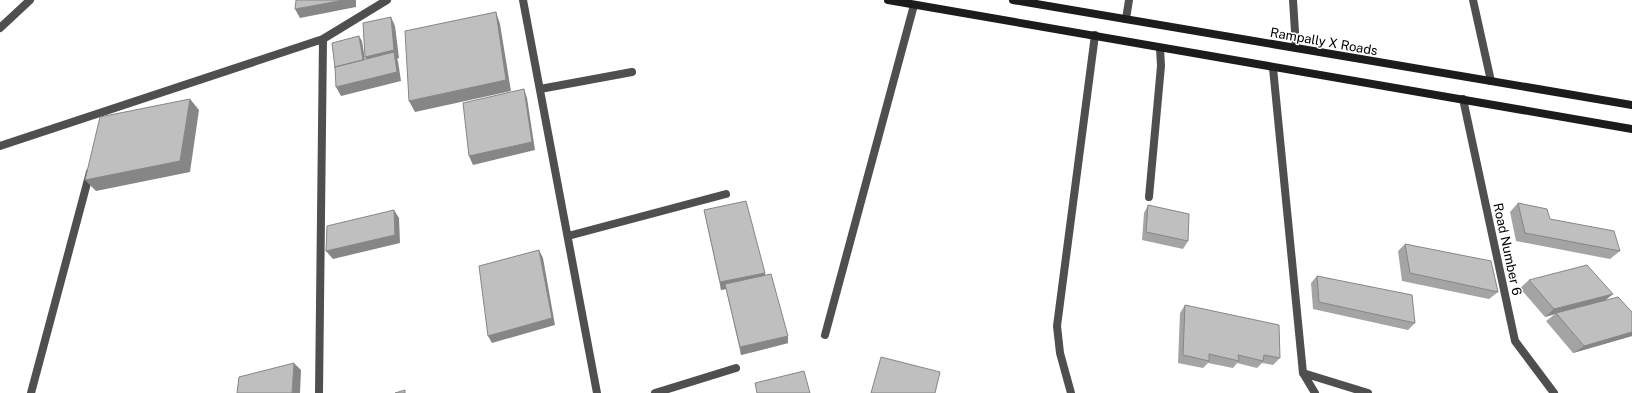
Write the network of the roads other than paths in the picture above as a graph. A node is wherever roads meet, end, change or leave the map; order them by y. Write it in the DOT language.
graph roads {
  1 [pos="30,0"];
  2 [pos="387,0"];
  3 [pos="523,0"];
  4 [pos="888,0"];
  5 [pos="1013,0"];
  6 [pos="1129,0"];
  7 [pos="1293,0"];
  8 [pos="1473,0"];
  9 [pos="914,5"];
  10 [pos="1126,19"];
  11 [pos="0,28"];
  12 [pos="1095,35"];
  13 [pos="322,39"];
  14 [pos="1160,48"];
  15 [pos="1296,48"];
  16 [pos="1273,68"];
  17 [pos="632,72"];
  18 [pos="1491,81"];
  19 [pos="540,89"];
  20 [pos="1464,99"];
  21 [pos="1632,105"];
  22 [pos="1632,128"];
  23 [pos="0,146"];
  24 [pos="92,164"];
  25 [pos="726,194"];
  26 [pos="1149,197"];
  27 [pos="568,236"];
  28 [pos="826,335"];
  29 [pos="736,368"];
  30 [pos="1302,374"];
  31 [pos="31,393"];
  32 [pos="319,393"];
  33 [pos="597,393"];
  34 [pos="654,393"];
  35 [pos="1071,393"];
  36 [pos="1314,393"];
  37 [pos="1368,393"];
  38 [pos="1554,393"];
  1 -- 11 [label="street"];
  2 -- 13 [label="street"];
  3 -- 19 [label="street"];
  4 -- 9 [label="main road"];
  5 -- 10 [label="main road, Rampally X Roads"];
  6 -- 10 [label="street"];
  7 -- 15 [label="street"];
  8 -- 18 [label="street"];
  9 -- 12 [label="main road"];
  9 -- 28 [label="street"];
  10 -- 15 [label="main road, Rampally X Roads"];
  12 -- 14 [label="main road"];
  12 -- 35 [label="street"];
  13 -- 23 [label="street"];
  13 -- 32 [label="street"];
  14 -- 16 [label="main road"];
  14 -- 26 [label="street"];
  15 -- 18 [label="main road, Rampally X Roads"];
  16 -- 20 [label="main road"];
  16 -- 30 [label="street"];
  17 -- 19 [label="street"];
  18 -- 21 [label="main road, Rampally X Roads"];
  19 -- 27 [label="street"];
  20 -- 22 [label="main road"];
  20 -- 38 [label="street, Road Number 6"];
  24 -- 31 [label="street"];
  25 -- 27 [label="street"];
  27 -- 33 [label="street"];
  29 -- 34 [label="street"];
  30 -- 36 [label="street"];
  30 -- 37 [label="street"];
}
